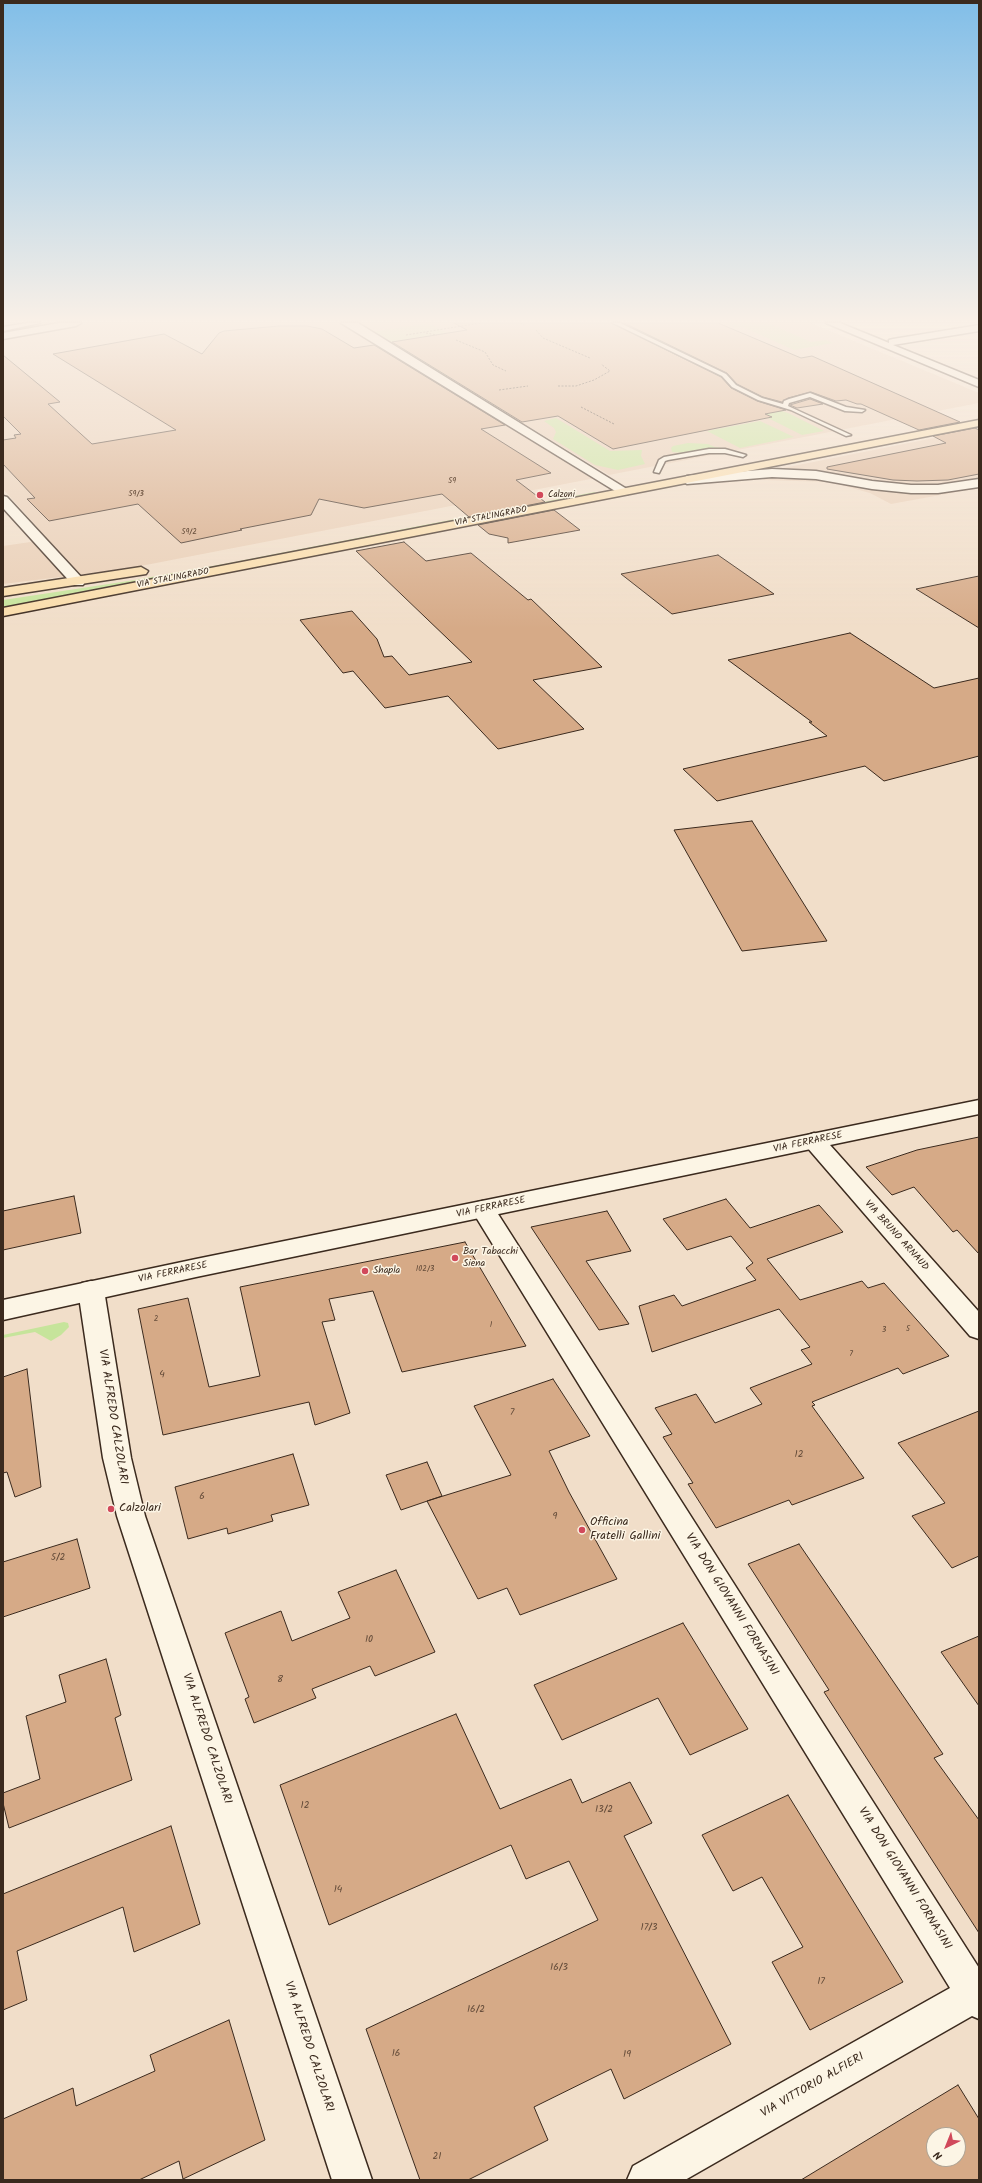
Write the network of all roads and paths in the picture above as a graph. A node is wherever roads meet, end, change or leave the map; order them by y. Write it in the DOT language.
graph roads {
  1 [pos="516,425"];
  2 [pos="825,425"];
  3 [pos="969,425"];
  4 [pos="863,432"];
  5 [pos="848,435"];
  6 [pos="825,440"];
  7 [pos="758,453"];
  8 [pos="642,475"];
  9 [pos="680,481"];
  10 [pos="609,482"];
  11 [pos="979,483"];
  12 [pos="593,484"];
  13 [pos="624,485"];
  14 [pos="3,500"];
  15 [pos="153,569"];
  16 [pos="78,582"];
  17 [pos="3,592"];
  18 [pos="3,612"];
  19 [pos="979,1108"];
  20 [pos="814,1141"];
  21 [pos="483,1209"];
  22 [pos="91,1290"];
  23 [pos="3,1310"];
  24 [pos="979,1330"];
  25 [pos="978,1996"];
  26 [pos="352,2180"];
  27 [pos="648,2180"];
  1 -- 10 [label="street"];
  2 -- 5 [label="lane"];
  3 -- 9 [label="main road, VIA STALINGRADO"];
  4 -- 5 [label="main road"];
  5 -- 6 [label="main road"];
  7 -- 8 [label="main road"];
  9 -- 11 [label="street"];
  9 -- 13 [label="main road, VIA STALINGRADO"];
  10 -- 12 [label="main road, VIA STALINGRADO"];
  10 -- 13 [label="main road, VIA STALINGRADO"];
  13 -- 18 [label="main road, VIA STALINGRADO"];
  14 -- 16 [label="street"];
  15 -- 16 [label="main road, VIA STALINGRADO"];
  16 -- 17 [label="main road, VIA STALINGRADO"];
  19 -- 20 [label="street, VIA FERRARESE"];
  20 -- 21 [label="street, VIA FERRARESE"];
  20 -- 24 [label="street, VIA BRUNO ARNAUD"];
  21 -- 22 [label="street, VIA FERRARESE"];
  21 -- 25 [label="street, VIA DON GIOVANNI FORNASINI"];
  22 -- 23 [label="street, VIA FERRARESE"];
  22 -- 26 [label="street, VIA ALFREDO CALZOLARI"];
  25 -- 27 [label="street, VIA VITTORIO ALFIERI"];
}
